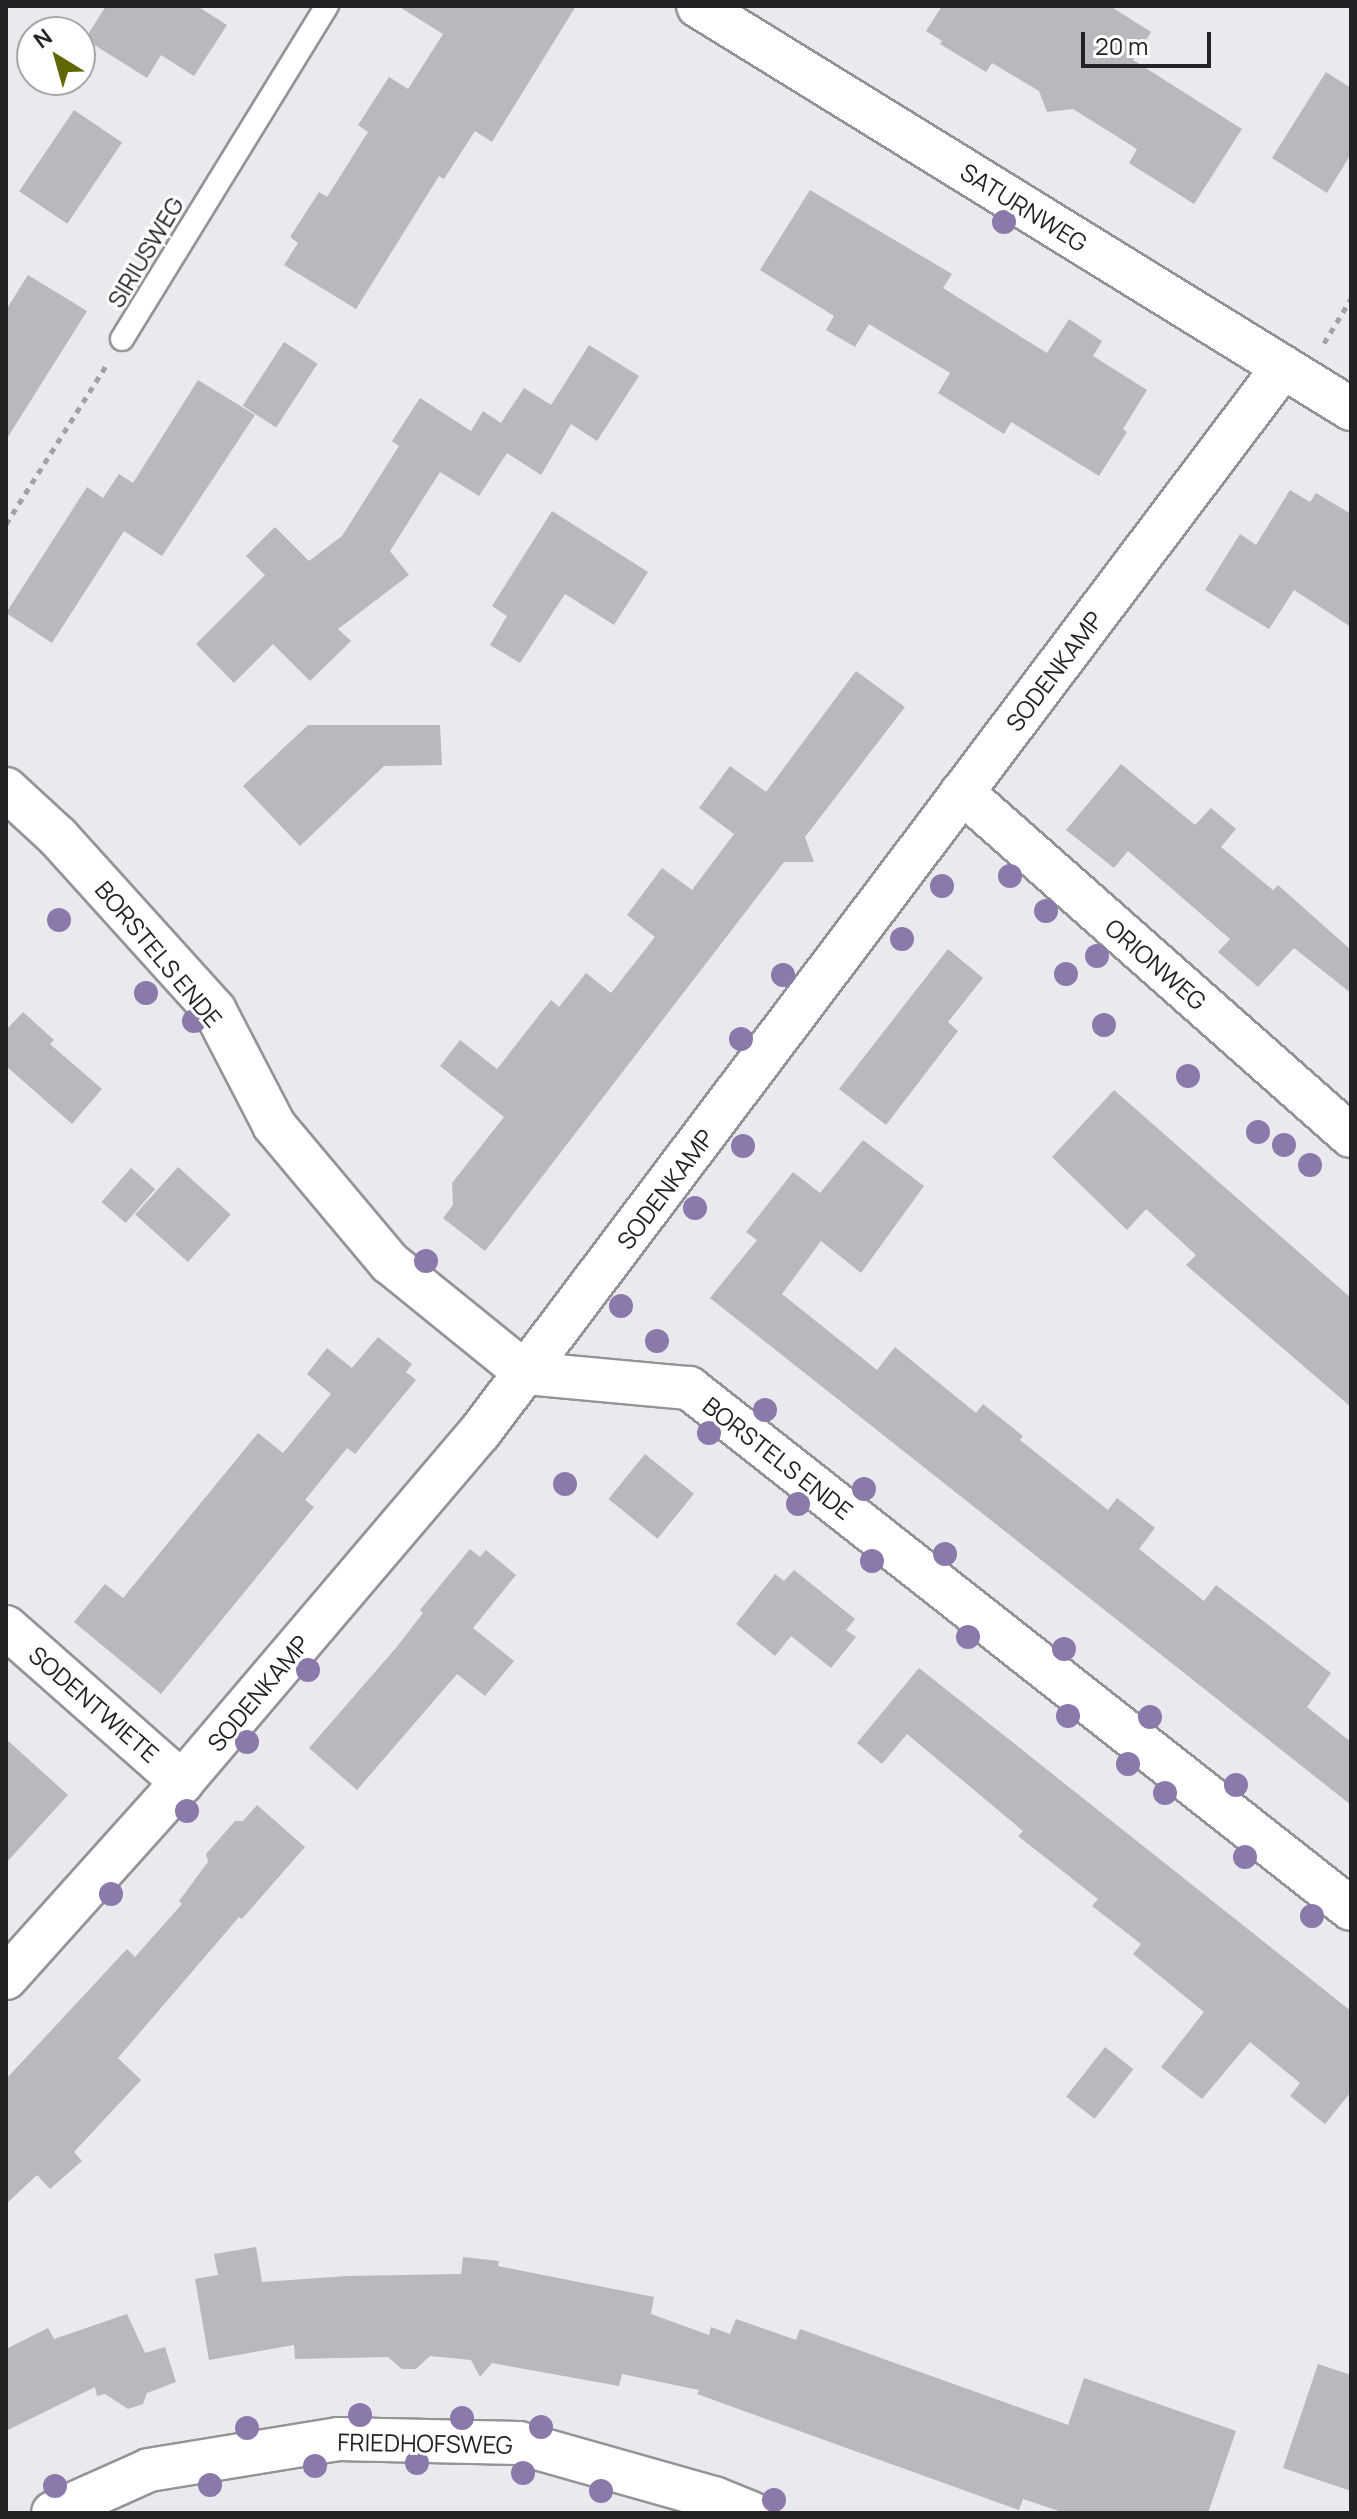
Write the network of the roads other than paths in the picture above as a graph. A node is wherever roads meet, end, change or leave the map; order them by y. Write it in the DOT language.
graph roads {
  1 [pos="327,6"];
  2 [pos="698,6"];
  3 [pos="122,339"];
  4 [pos="1283,367"];
  5 [pos="1351,409"];
  6 [pos="6,789"];
  7 [pos="962,792"];
  8 [pos="1351,1136"];
  9 [pos="526,1373"];
  10 [pos="6,1627"];
  11 [pos="182,1782"];
  12 [pos="1351,1909"];
  13 [pos="6,1978"];
  14 [pos="53,2513"];
  15 [pos="751,2513"];
  1 -- 3 [label="lane, SIRIUSWEG"];
  2 -- 4 [label="street, SATURNWEG"];
  4 -- 5 [label="street, SATURNWEG"];
  4 -- 7 [label="street, SODENKAMP"];
  6 -- 9 [label="street, BORSTELS ENDE"];
  7 -- 8 [label="street, ORIONWEG"];
  7 -- 9 [label="street, SODENKAMP"];
  9 -- 11 [label="street, SODENKAMP"];
  9 -- 12 [label="street, BORSTELS ENDE"];
  10 -- 11 [label="street, SODENTWIETE"];
  11 -- 13 [label="street, SODENKAMP"];
  14 -- 15 [label="street, FRIEDHOFSWEG"];
}
